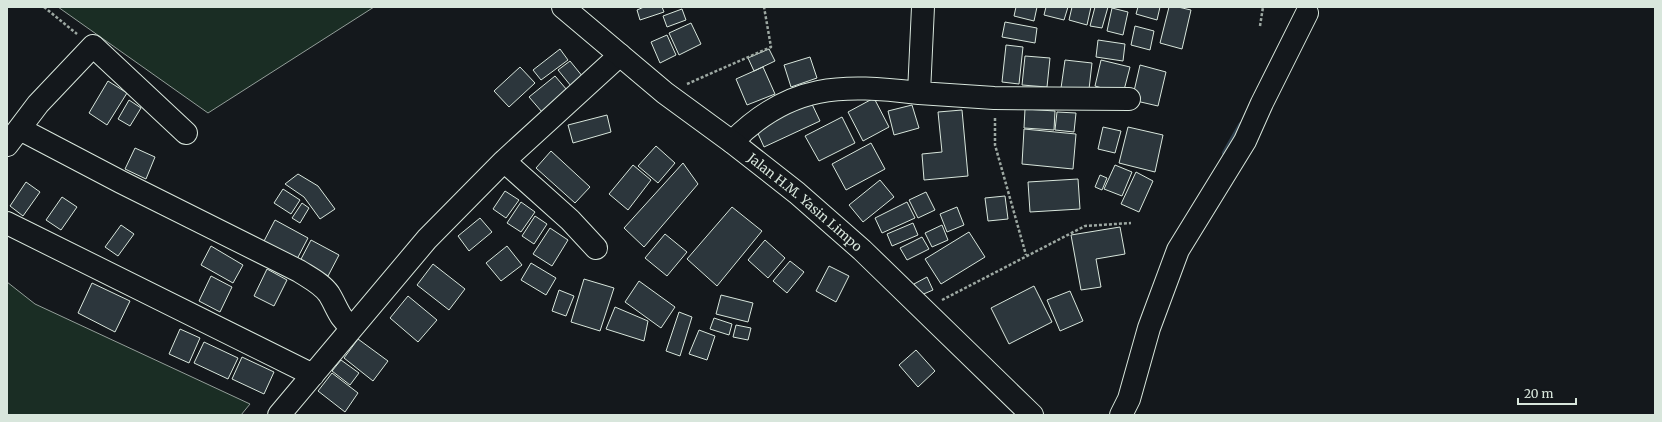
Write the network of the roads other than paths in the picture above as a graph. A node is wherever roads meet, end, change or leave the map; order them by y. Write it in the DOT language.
graph roads {
  1 [pos="563,7"];
  2 [pos="923,7"];
  3 [pos="1307,13"];
  4 [pos="620,55"];
  5 [pos="919,93"];
  6 [pos="1129,99"];
  7 [pos="186,133"];
  8 [pos="14,137"];
  9 [pos="732,142"];
  10 [pos="504,161"];
  11 [pos="7,223"];
  12 [pos="596,248"];
  13 [pos="352,328"];
  14 [pos="313,376"];
  15 [pos="280,415"];
  16 [pos="1032,415"];
  17 [pos="1121,415"];
  1 -- 4 [label="street, Jalan H.M. Yasin Limpo"];
  2 -- 5 [label="street"];
  3 -- 17 [label="street"];
  4 -- 9 [label="street, Jalan H.M. Yasin Limpo"];
  4 -- 10 [label="street"];
  5 -- 6 [label="street"];
  5 -- 9 [label="street"];
  7 -- 8 [label="street"];
  8 -- 13 [label="street"];
  9 -- 16 [label="street, Jalan H.M. Yasin Limpo"];
  10 -- 12 [label="street"];
  10 -- 13 [label="street"];
  11 -- 14 [label="street"];
  13 -- 14 [label="street"];
  14 -- 15 [label="street"];
}
